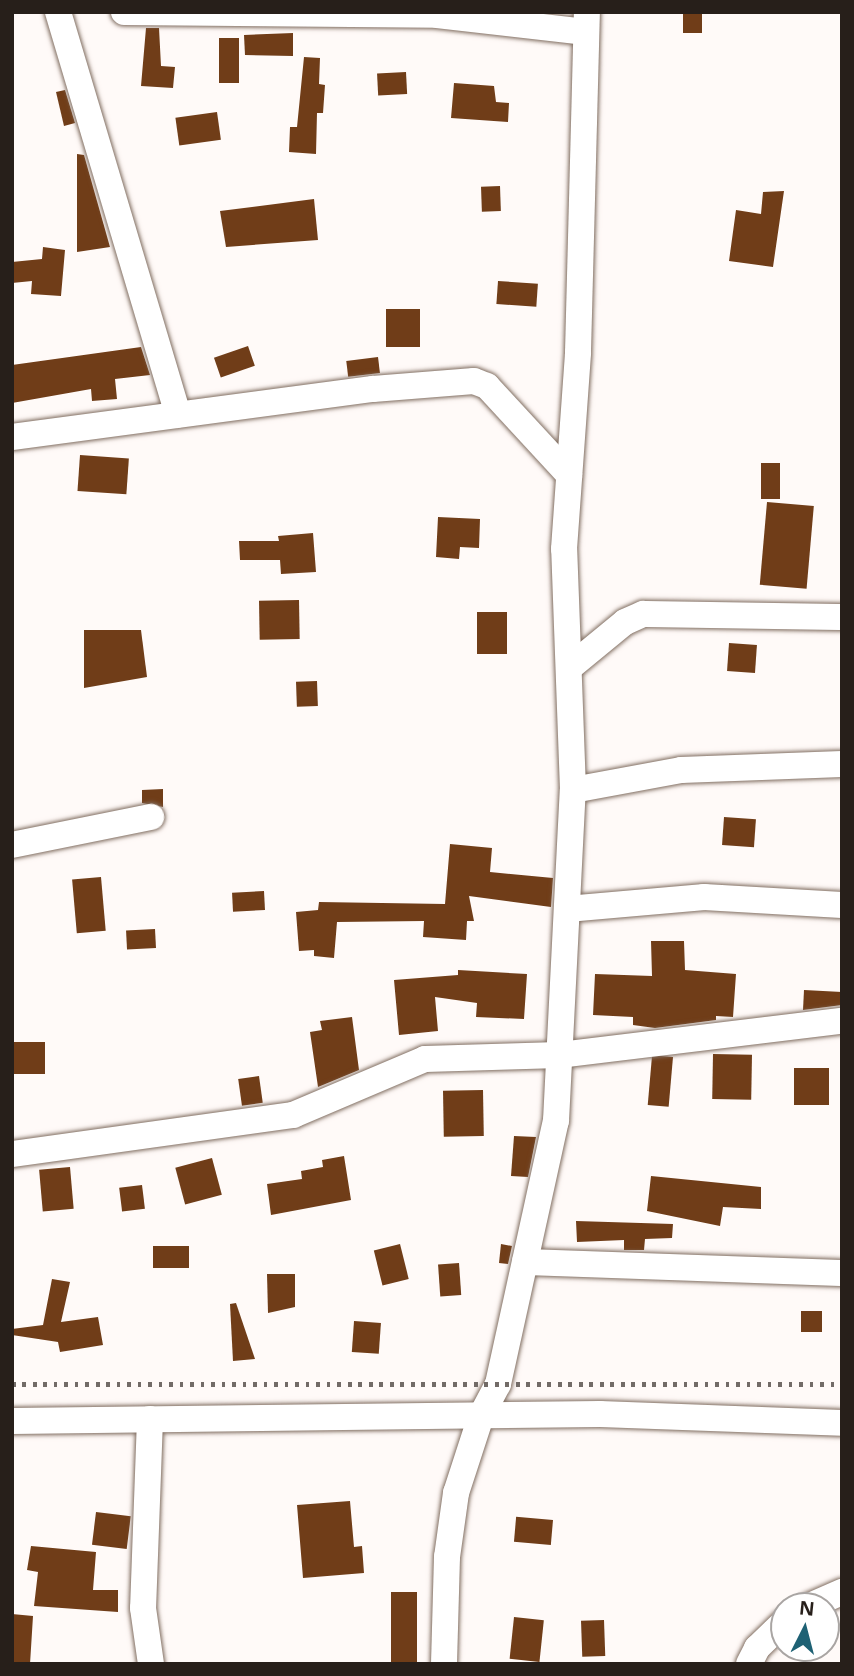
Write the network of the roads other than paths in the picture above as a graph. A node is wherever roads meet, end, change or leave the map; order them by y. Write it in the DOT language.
graph roads {
  1 [pos="58,12"];
  2 [pos="124,12"];
  3 [pos="586,22"];
  4 [pos="178,414"];
  5 [pos="12,437"];
  6 [pos="569,475"];
  7 [pos="842,617"];
  8 [pos="569,668"];
  9 [pos="842,764"];
  10 [pos="573,790"];
  11 [pos="151,817"];
  12 [pos="12,845"];
  13 [pos="842,905"];
  14 [pos="567,909"];
  15 [pos="842,1021"];
  16 [pos="559,1055"];
  17 [pos="12,1153"];
  18 [pos="525,1262"];
  19 [pos="842,1273"];
  20 [pos="481,1416"];
  21 [pos="150,1419"];
  22 [pos="12,1421"];
  23 [pos="842,1423"];
  24 [pos="770,1635"];
  25 [pos="151,1664"];
  26 [pos="444,1664"];
  27 [pos="749,1664"];
  1 -- 4 [label="street"];
  2 -- 3 [label="street"];
  3 -- 6 [label="street"];
  4 -- 5 [label="street"];
  4 -- 6 [label="street"];
  6 -- 8 [label="street"];
  7 -- 8 [label="street"];
  8 -- 10 [label="street"];
  9 -- 10 [label="street"];
  10 -- 14 [label="street"];
  11 -- 12 [label="street"];
  13 -- 14 [label="street"];
  14 -- 16 [label="street"];
  15 -- 16 [label="street"];
  16 -- 17 [label="street"];
  16 -- 18 [label="street"];
  18 -- 19 [label="street"];
  18 -- 20 [label="street"];
  20 -- 21 [label="street"];
  20 -- 23 [label="street"];
  20 -- 26 [label="street"];
  21 -- 22 [label="street"];
  21 -- 25 [label="street"];
  24 -- 27 [label="street"];
}
